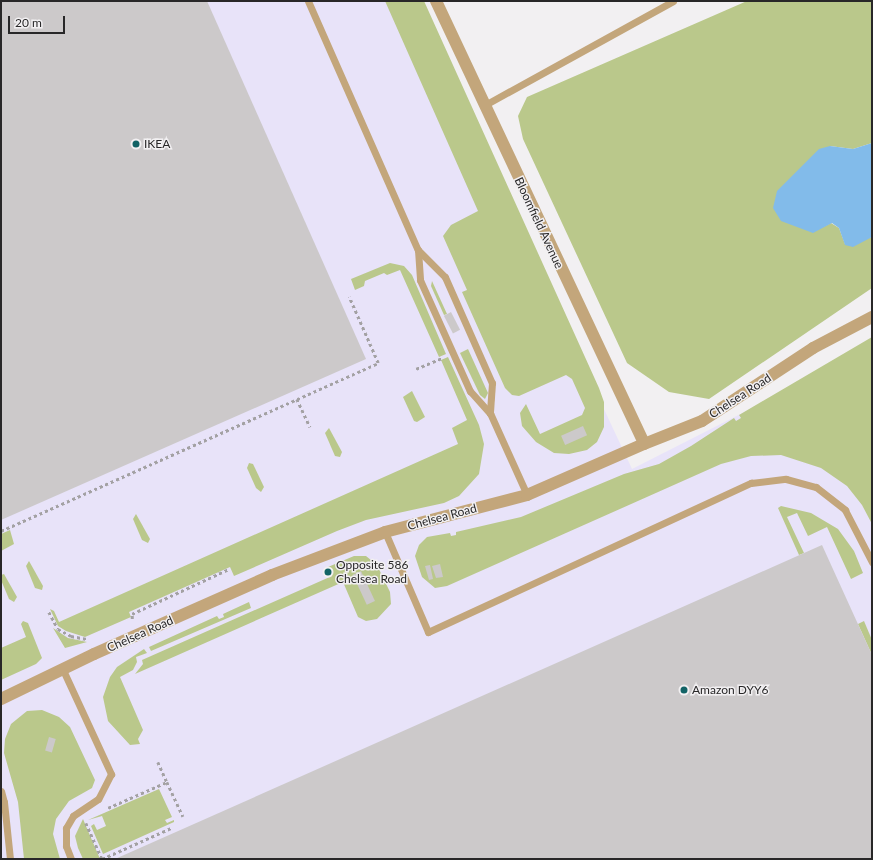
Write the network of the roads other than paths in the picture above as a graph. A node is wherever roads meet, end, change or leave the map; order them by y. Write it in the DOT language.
graph roads {
  1 [pos="308,1"];
  2 [pos="436,1"];
  3 [pos="673,1"];
  4 [pos="484,106"];
  5 [pos="418,250"];
  6 [pos="872,317"];
  7 [pos="490,413"];
  8 [pos="644,444"];
  9 [pos="527,495"];
  10 [pos="385,532"];
  11 [pos="872,562"];
  12 [pos="63,670"];
  13 [pos="1,699"];
  14 [pos="1,791"];
  15 [pos="10,859"];
  16 [pos="71,859"];
  1 -- 5 [label="lane"];
  2 -- 4 [label="street, Bloomfield Avenue"];
  3 -- 4 [label="lane"];
  4 -- 8 [label="street, Bloomfield Avenue"];
  5 -- 7 [label="lane"];
  5 -- 7 [label="lane"];
  6 -- 8 [label="street, Chelsea Road"];
  7 -- 9 [label="lane"];
  8 -- 9 [label="street, Chelsea Road"];
  9 -- 10 [label="street, Chelsea Road"];
  10 -- 11 [label="lane"];
  10 -- 12 [label="street, Chelsea Road"];
  12 -- 13 [label="street, Chelsea Road"];
  12 -- 16 [label="lane"];
  14 -- 15 [label="lane"];
}
